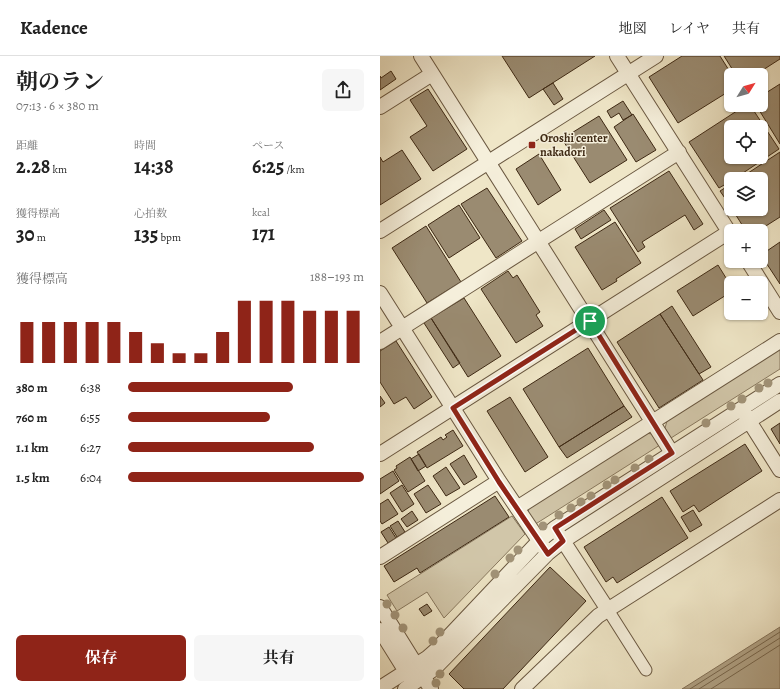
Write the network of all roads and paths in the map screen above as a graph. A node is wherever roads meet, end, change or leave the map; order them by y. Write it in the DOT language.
graph roads {
  1 [pos="421,56"];
  2 [pos="617,56"];
  3 [pos="656,56"];
  4 [pos="628,73"];
  5 [pos="432,74"];
  6 [pos="380,107"];
  7 [pos="679,152"];
  8 [pos="488,163"];
  9 [pos="724,224"];
  10 [pos="380,231"];
  11 [pos="724,238"];
  12 [pos="539,242"];
  13 [pos="752,268"];
  14 [pos="380,292"];
  15 [pos="780,312"];
  16 [pos="590,321"];
  17 [pos="402,328"];
  18 [pos="780,341"];
  19 [pos="380,342"];
  20 [pos="780,384"];
  21 [pos="780,401"];
  22 [pos="453,408"];
  23 [pos="742,409"];
  24 [pos="652,421"];
  25 [pos="749,421"];
  26 [pos="672,453"];
  27 [pos="380,454"];
  28 [pos="780,470"];
  29 [pos="499,482"];
  30 [pos="780,500"];
  31 [pos="517,508"];
  32 [pos="555,528"];
  33 [pos="539,541"];
  34 [pos="563,541"];
  35 [pos="548,554"];
  36 [pos="380,557"];
  37 [pos="380,607"];
  38 [pos="608,610"];
  39 [pos="380,630"];
  40 [pos="646,670"];
  41 [pos="416,681"];
  42 [pos="380,688"];
  43 [pos="522,689"];
  1 -- 5 [label="street"];
  2 -- 4 [label="street"];
  3 -- 4 [label="street"];
  4 -- 7 [label="street"];
  4 -- 8 [label="street"];
  5 -- 6 [label="street"];
  5 -- 8 [label="street"];
  7 -- 9 [label="street"];
  7 -- 12 [label="street"];
  8 -- 10 [label="street"];
  8 -- 12 [label="street"];
  11 -- 16 [label="street"];
  12 -- 16 [label="street"];
  12 -- 17 [label="street"];
  13 -- 15 [label="street"];
  14 -- 17 [label="street"];
  16 -- 22 [label="street"];
  16 -- 24 [label="street"];
  17 -- 19 [label="street"];
  17 -- 22 [label="street"];
  18 -- 24 [label="street"];
  20 -- 23 [label="street"];
  21 -- 25 [label="street"];
  22 -- 27 [label="street"];
  22 -- 29 [label="street"];
  23 -- 25 [label="street"];
  23 -- 26 [label="street"];
  24 -- 26 [label="street"];
  24 -- 31 [label="street"];
  25 -- 28 [label="street"];
  25 -- 34 [label="street"];
  26 -- 32 [label="street"];
  29 -- 31 [label="street"];
  29 -- 36 [label="street"];
  30 -- 38 [label="street"];
  31 -- 33 [label="street"];
  32 -- 33 [label="street"];
  32 -- 34 [label="street"];
  33 -- 35 [label="street"];
  33 -- 41 [label="street"];
  34 -- 35 [label="street"];
  34 -- 38 [label="street"];
  35 -- 41 [label="street"];
  37 -- 41 [label="street"];
  38 -- 40 [label="street"];
  38 -- 43 [label="street"];
  39 -- 41 [label="street"];
  41 -- 42 [label="street"];
}
